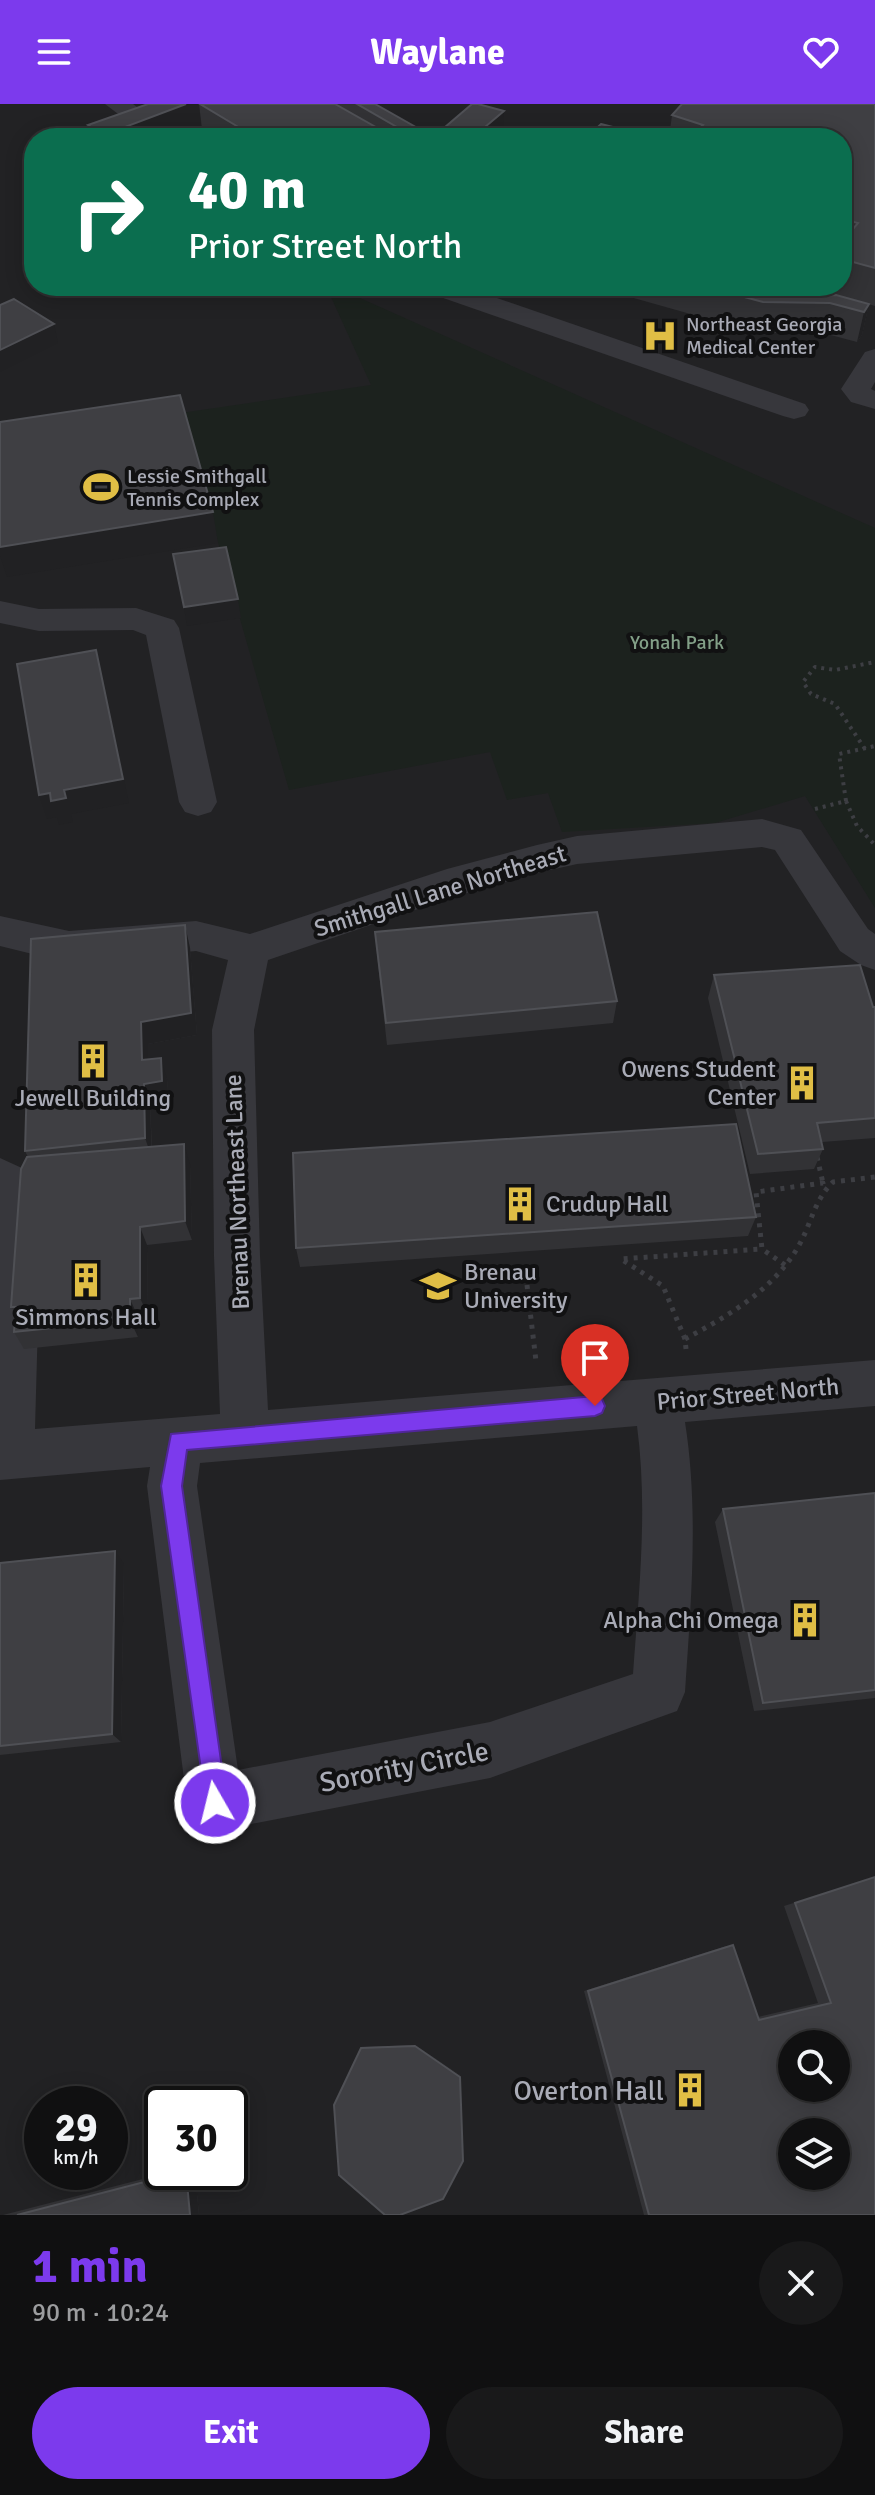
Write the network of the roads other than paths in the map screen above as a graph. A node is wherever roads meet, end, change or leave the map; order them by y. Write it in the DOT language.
graph roads {
  1 [pos="117,104"];
  2 [pos="152,128"];
  3 [pos="464,296"];
  4 [pos="875,358"];
  5 [pos="875,400"];
  6 [pos="794,410"];
  7 [pos="0,612"];
  8 [pos="198,802"];
  9 [pos="0,931"];
  10 [pos="250,950"];
  11 [pos="875,954"];
  12 [pos="0,1177"];
  13 [pos="875,1383"];
  14 [pos="658,1401"];
  15 [pos="245,1434"];
  16 [pos="179,1441"];
  17 [pos="4,1456"];
  1 -- 2 [label="street"];
  3 -- 6 [label="street"];
  4 -- 5 [label="street"];
  7 -- 8 [label="street"];
  9 -- 10 [label="street"];
  10 -- 11 [label="street, Smithgall Lane Northeast"];
  10 -- 15 [label="street, Brenau Northeast Lane"];
  12 -- 17 [label="street"];
  13 -- 14 [label="street, Prior Street North"];
  14 -- 15 [label="street, Prior Street North"];
  14 -- 16 [label="street, Sorority Circle"];
  15 -- 16 [label="street, Prior Street North"];
  16 -- 17 [label="street, Prior Street North"];
}
